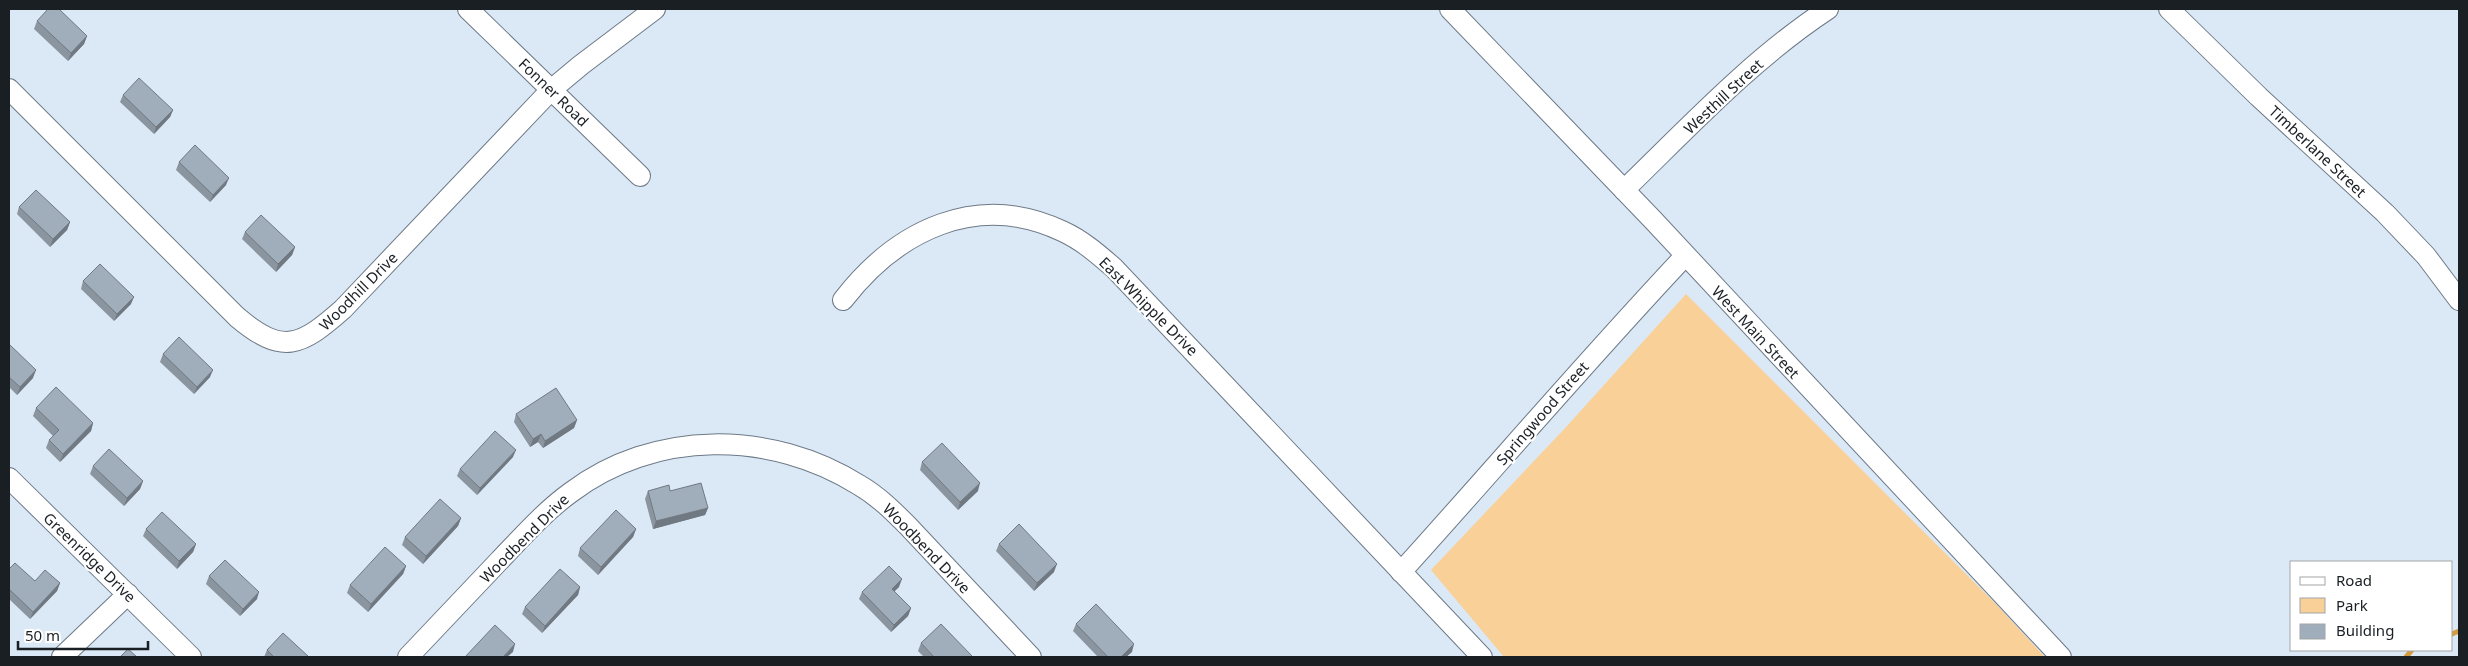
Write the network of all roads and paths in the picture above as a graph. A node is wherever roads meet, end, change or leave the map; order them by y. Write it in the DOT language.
graph roads {
  1 [pos="468,9"];
  2 [pos="655,9"];
  3 [pos="1450,9"];
  4 [pos="1828,9"];
  5 [pos="2169,9"];
  6 [pos="9,89"];
  7 [pos="551,90"];
  8 [pos="640,176"];
  9 [pos="1624,190"];
  10 [pos="1685,256"];
  11 [pos="843,300"];
  12 [pos="2459,300"];
  13 [pos="9,478"];
  14 [pos="1401,572"];
  15 [pos="128,594"];
  16 [pos="62,657"];
  17 [pos="191,657"];
  18 [pos="408,657"];
  19 [pos="1031,657"];
  20 [pos="1482,657"];
  21 [pos="2061,657"];
  1 -- 7 [label="street, Fonner Road"];
  2 -- 7 [label="street, Woodhill Drive"];
  3 -- 9 [label="street, West Main Street"];
  4 -- 9 [label="street, Westhill Street"];
  5 -- 12 [label="street, Timberlane Street"];
  6 -- 7 [label="street, Woodhill Drive"];
  7 -- 8 [label="street, Fonner Road"];
  9 -- 10 [label="street, West Main Street"];
  10 -- 14 [label="street, Springwood Street"];
  10 -- 21 [label="street, West Main Street"];
  11 -- 14 [label="street, East Whipple Drive"];
  13 -- 15 [label="street, Greenridge Drive"];
  14 -- 20 [label="street, East Whipple Drive"];
  15 -- 16 [label="street"];
  15 -- 17 [label="street, Greenridge Drive"];
  18 -- 19 [label="street, Woodbend Drive"];
}
